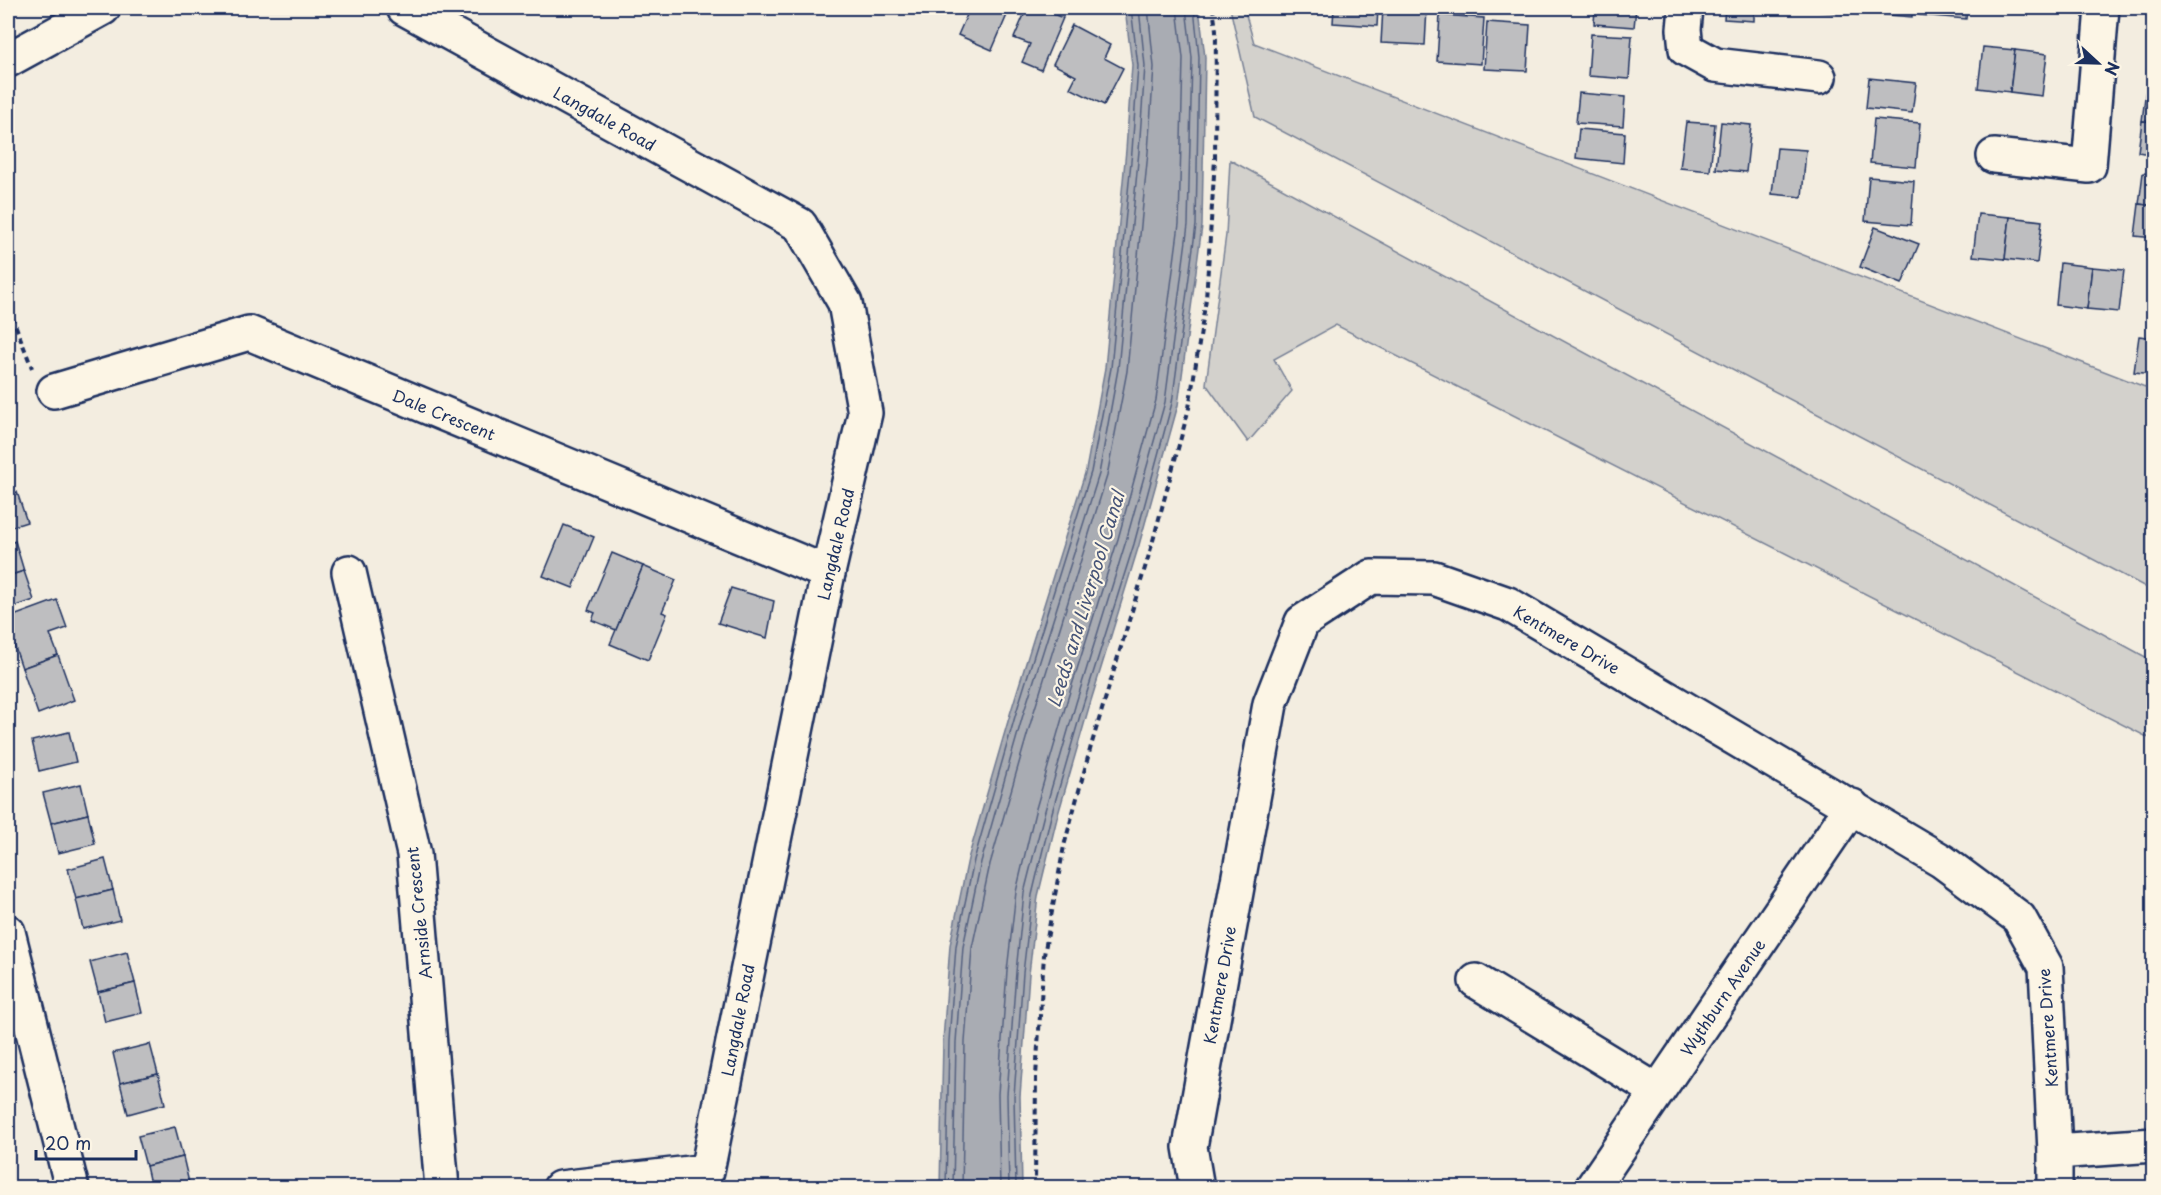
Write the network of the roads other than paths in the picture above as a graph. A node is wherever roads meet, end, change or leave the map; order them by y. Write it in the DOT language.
graph roads {
  1 [pos="103,8"];
  2 [pos="404,8"];
  3 [pos="1686,8"];
  4 [pos="2102,8"];
  5 [pos="8,60"];
  6 [pos="1819,76"];
  7 [pos="1994,156"];
  8 [pos="54,391"];
  9 [pos="349,572"];
  10 [pos="828,573"];
  11 [pos="1852,806"];
  12 [pos="8,932"];
  13 [pos="1476,981"];
  14 [pos="1657,1091"];
  15 [pos="2154,1146"];
  16 [pos="2055,1152"];
  17 [pos="709,1179"];
  18 [pos="72,1188"];
  19 [pos="442,1188"];
  20 [pos="560,1188"];
  21 [pos="1197,1188"];
  22 [pos="1592,1188"];
  23 [pos="2055,1188"];
  1 -- 5 [label="street"];
  2 -- 10 [label="street, Langdale Road"];
  3 -- 6 [label="street"];
  4 -- 7 [label="street"];
  8 -- 10 [label="street, Dale Crescent"];
  9 -- 19 [label="street, Arnside Crescent"];
  10 -- 17 [label="street, Langdale Road"];
  11 -- 14 [label="street, Wythburn Avenue"];
  11 -- 16 [label="street, Kentmere Drive"];
  11 -- 21 [label="street, Kentmere Drive"];
  12 -- 18 [label="street"];
  13 -- 14 [label="street"];
  14 -- 22 [label="street, Wythburn Avenue"];
  15 -- 16 [label="street"];
  16 -- 23 [label="street, Kentmere Drive"];
  17 -- 20 [label="street, Langdale Road"];
}
